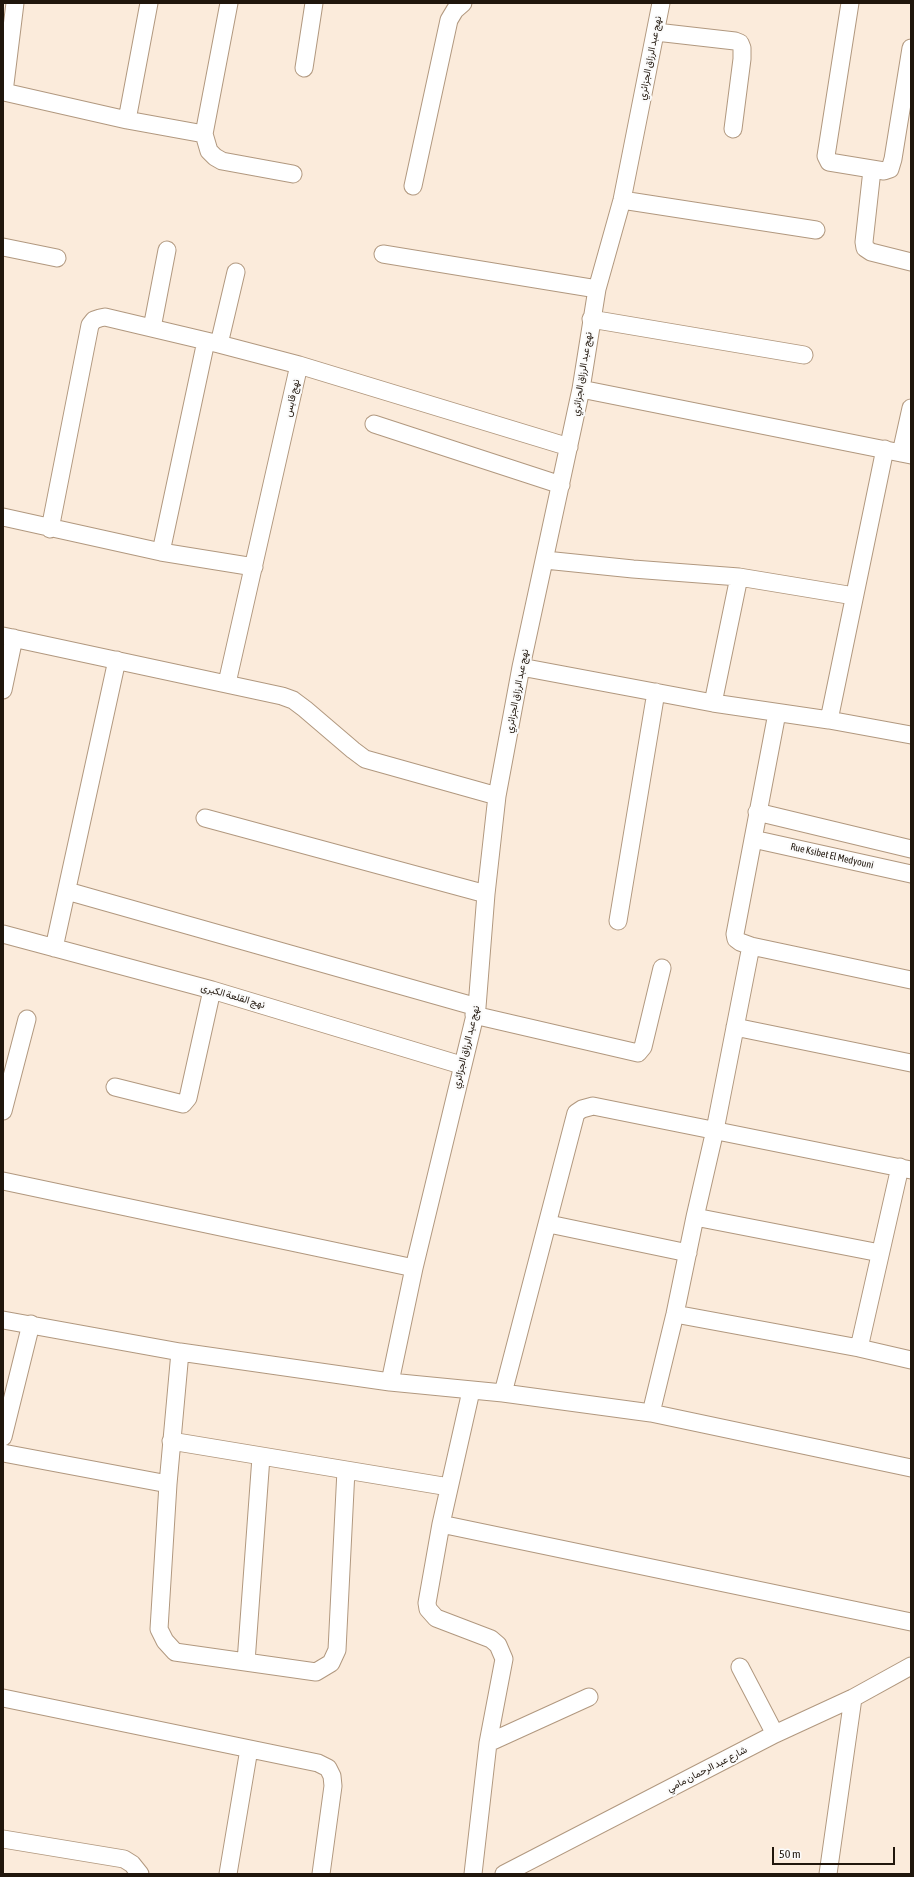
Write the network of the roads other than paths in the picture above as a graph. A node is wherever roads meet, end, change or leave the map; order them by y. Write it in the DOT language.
graph roads {
  1 [pos="15,3"];
  2 [pos="149,3"];
  3 [pos="229,3"];
  4 [pos="314,3"];
  5 [pos="463,3"];
  6 [pos="661,3"];
  7 [pos="850,3"];
  8 [pos="656,32"];
  9 [pos="911,48"];
  10 [pos="304,68"];
  11 [pos="4,95"];
  12 [pos="127,120"];
  13 [pos="733,129"];
  14 [pos="204,134"];
  15 [pos="872,170"];
  16 [pos="293,174"];
  17 [pos="414,186"];
  18 [pos="622,200"];
  19 [pos="816,230"];
  20 [pos="3,247"];
  21 [pos="167,250"];
  22 [pos="383,254"];
  23 [pos="57,258"];
  24 [pos="911,262"];
  25 [pos="236,272"];
  26 [pos="597,289"];
  27 [pos="591,319"];
  28 [pos="152,328"];
  29 [pos="212,342"];
  30 [pos="804,355"];
  31 [pos="299,365"];
  32 [pos="581,390"];
  33 [pos="911,408"];
  34 [pos="374,424"];
  35 [pos="569,447"];
  36 [pos="884,448"];
  37 [pos="906,454"];
  38 [pos="561,485"];
  39 [pos="3,518"];
  40 [pos="50,529"];
  41 [pos="161,552"];
  42 [pos="545,560"];
  43 [pos="254,567"];
  44 [pos="738,577"];
  45 [pos="854,596"];
  46 [pos="9,637"];
  47 [pos="118,660"];
  48 [pos="521,667"];
  49 [pos="227,683"];
  50 [pos="3,690"];
  51 [pos="656,692"];
  52 [pos="713,703"];
  53 [pos="777,713"];
  54 [pos="829,720"];
  55 [pos="911,734"];
  56 [pos="497,796"];
  57 [pos="757,812"];
  58 [pos="205,818"];
  59 [pos="753,838"];
  60 [pos="911,849"];
  61 [pos="911,874"];
  62 [pos="67,891"];
  63 [pos="486,894"];
  64 [pos="618,921"];
  65 [pos="3,934"];
  66 [pos="751,946"];
  67 [pos="54,948"];
  68 [pos="662,968"];
  69 [pos="911,980"];
  70 [pos="212,990"];
  71 [pos="475,1011"];
  72 [pos="26,1019"];
  73 [pos="735,1028"];
  74 [pos="911,1063"];
  75 [pos="461,1065"];
  76 [pos="7,1072"];
  77 [pos="115,1087"];
  78 [pos="3,1112"];
  79 [pos="715,1130"];
  80 [pos="906,1169"];
  81 [pos="3,1182"];
  82 [pos="695,1217"];
  83 [pos="549,1224"];
  84 [pos="688,1253"];
  85 [pos="880,1253"];
  86 [pos="414,1268"];
  87 [pos="675,1314"];
  88 [pos="3,1320"];
  89 [pos="31,1324"];
  90 [pos="859,1348"];
  91 [pos="180,1352"];
  92 [pos="911,1360"];
  93 [pos="390,1382"];
  94 [pos="471,1391"];
  95 [pos="503,1393"];
  96 [pos="651,1413"];
  97 [pos="3,1437"];
  98 [pos="171,1441"];
  99 [pos="3,1452"];
  100 [pos="261,1457"];
  101 [pos="911,1468"];
  102 [pos="346,1470"];
  103 [pos="168,1484"];
  104 [pos="449,1487"];
  105 [pos="441,1524"];
  106 [pos="911,1622"];
  107 [pos="246,1662"];
  108 [pos="911,1666"];
  109 [pos="740,1667"];
  110 [pos="589,1697"];
  111 [pos="3,1698"];
  112 [pos="853,1698"];
  113 [pos="775,1734"];
  114 [pos="488,1743"];
  115 [pos="249,1749"];
  116 [pos="3,1839"];
  117 [pos="140,1874"];
  118 [pos="228,1874"];
  119 [pos="321,1874"];
  120 [pos="473,1874"];
  121 [pos="504,1874"];
  122 [pos="828,1874"];
  1 -- 11 [label="street"];
  2 -- 12 [label="street"];
  3 -- 14 [label="street"];
  4 -- 10 [label="street"];
  5 -- 17 [label="street"];
  6 -- 8 [label="street, نهج عبد الرزاق الجزائري"];
  7 -- 15 [label="street"];
  8 -- 13 [label="street"];
  8 -- 18 [label="street, نهج عبد الرزاق الجزائري"];
  9 -- 15 [label="street"];
  11 -- 12 [label="street"];
  12 -- 14 [label="street"];
  14 -- 16 [label="street"];
  15 -- 24 [label="street"];
  18 -- 19 [label="street"];
  18 -- 26 [label="street, نهج عبد الرزاق الجزائري"];
  20 -- 23 [label="street"];
  21 -- 28 [label="street"];
  22 -- 26 [label="street"];
  25 -- 29 [label="street"];
  26 -- 27 [label="street, نهج عبد الرزاق الجزائري"];
  27 -- 30 [label="street"];
  27 -- 32 [label="street, نهج عبد الرزاق الجزائري"];
  28 -- 29 [label="street"];
  28 -- 40 [label="street"];
  29 -- 31 [label="street"];
  29 -- 41 [label="street"];
  31 -- 35 [label="street, نهج قابس"];
  31 -- 43 [label="street, نهج قابس"];
  32 -- 35 [label="street, نهج عبد الرزاق الجزائري"];
  32 -- 36 [label="street"];
  33 -- 37 [label="street"];
  34 -- 38 [label="street"];
  35 -- 38 [label="street, نهج عبد الرزاق الجزائري"];
  36 -- 37 [label="street"];
  36 -- 45 [label="street"];
  38 -- 42 [label="street, نهج عبد الرزاق الجزائري"];
  39 -- 40 [label="street"];
  40 -- 41 [label="street"];
  41 -- 43 [label="street"];
  42 -- 44 [label="street"];
  42 -- 48 [label="street, نهج عبد الرزاق الجزائري"];
  43 -- 49 [label="street, نهج قابس"];
  44 -- 45 [label="street"];
  44 -- 52 [label="street"];
  45 -- 54 [label="street"];
  46 -- 47 [label="street"];
  46 -- 50 [label="street"];
  47 -- 49 [label="street"];
  47 -- 62 [label="street"];
  48 -- 51 [label="street"];
  48 -- 56 [label="street, نهج عبد الرزاق الجزائري"];
  49 -- 56 [label="street"];
  51 -- 52 [label="street"];
  51 -- 64 [label="street"];
  52 -- 53 [label="street"];
  53 -- 54 [label="street"];
  53 -- 57 [label="street"];
  54 -- 55 [label="street"];
  56 -- 63 [label="street, نهج عبد الرزاق الجزائري"];
  57 -- 59 [label="street"];
  57 -- 60 [label="street"];
  58 -- 63 [label="street"];
  59 -- 61 [label="street, Rue Ksibet El Medyouni"];
  59 -- 66 [label="street"];
  62 -- 67 [label="street"];
  62 -- 71 [label="street"];
  63 -- 71 [label="street, نهج عبد الرزاق الجزائري"];
  65 -- 67 [label="street, نهج القلعة الكبرى"];
  66 -- 69 [label="street"];
  66 -- 73 [label="street"];
  67 -- 70 [label="street, نهج القلعة الكبرى"];
  68 -- 71 [label="street"];
  70 -- 75 [label="street, نهج القلعة الكبرى"];
  70 -- 77 [label="street"];
  71 -- 75 [label="street, نهج عبد الرزاق الجزائري"];
  72 -- 76 [label="street"];
  73 -- 74 [label="street"];
  73 -- 79 [label="street"];
  75 -- 86 [label="street, نهج عبد الرزاق الجزائري"];
  76 -- 78 [label="street"];
  79 -- 80 [label="street"];
  79 -- 82 [label="street"];
  79 -- 83 [label="street"];
  80 -- 85 [label="street"];
  81 -- 86 [label="street"];
  82 -- 84 [label="street"];
  82 -- 85 [label="street"];
  83 -- 84 [label="street"];
  83 -- 95 [label="street"];
  84 -- 87 [label="street"];
  85 -- 90 [label="street"];
  86 -- 93 [label="street, نهج عبد الرزاق الجزائري"];
  87 -- 90 [label="street"];
  87 -- 96 [label="street"];
  88 -- 89 [label="street"];
  89 -- 91 [label="street"];
  89 -- 97 [label="street"];
  90 -- 92 [label="street"];
  91 -- 93 [label="street"];
  91 -- 98 [label="street"];
  93 -- 94 [label="street"];
  94 -- 95 [label="street"];
  94 -- 104 [label="street"];
  95 -- 96 [label="street"];
  96 -- 101 [label="street"];
  98 -- 100 [label="street"];
  98 -- 103 [label="street"];
  99 -- 103 [label="street"];
  100 -- 102 [label="street"];
  100 -- 107 [label="street"];
  102 -- 104 [label="street"];
  102 -- 107 [label="street"];
  103 -- 107 [label="street"];
  104 -- 105 [label="street"];
  105 -- 106 [label="street"];
  105 -- 114 [label="street"];
  108 -- 112 [label="street, شارع عبد الرحمان مامي"];
  109 -- 113 [label="street"];
  110 -- 114 [label="street"];
  111 -- 115 [label="street"];
  112 -- 113 [label="street, شارع عبد الرحمان مامي"];
  112 -- 122 [label="street"];
  113 -- 121 [label="street, شارع عبد الرحمان مامي"];
  114 -- 120 [label="street"];
  115 -- 118 [label="street"];
  115 -- 119 [label="street"];
  116 -- 117 [label="street"];
}
